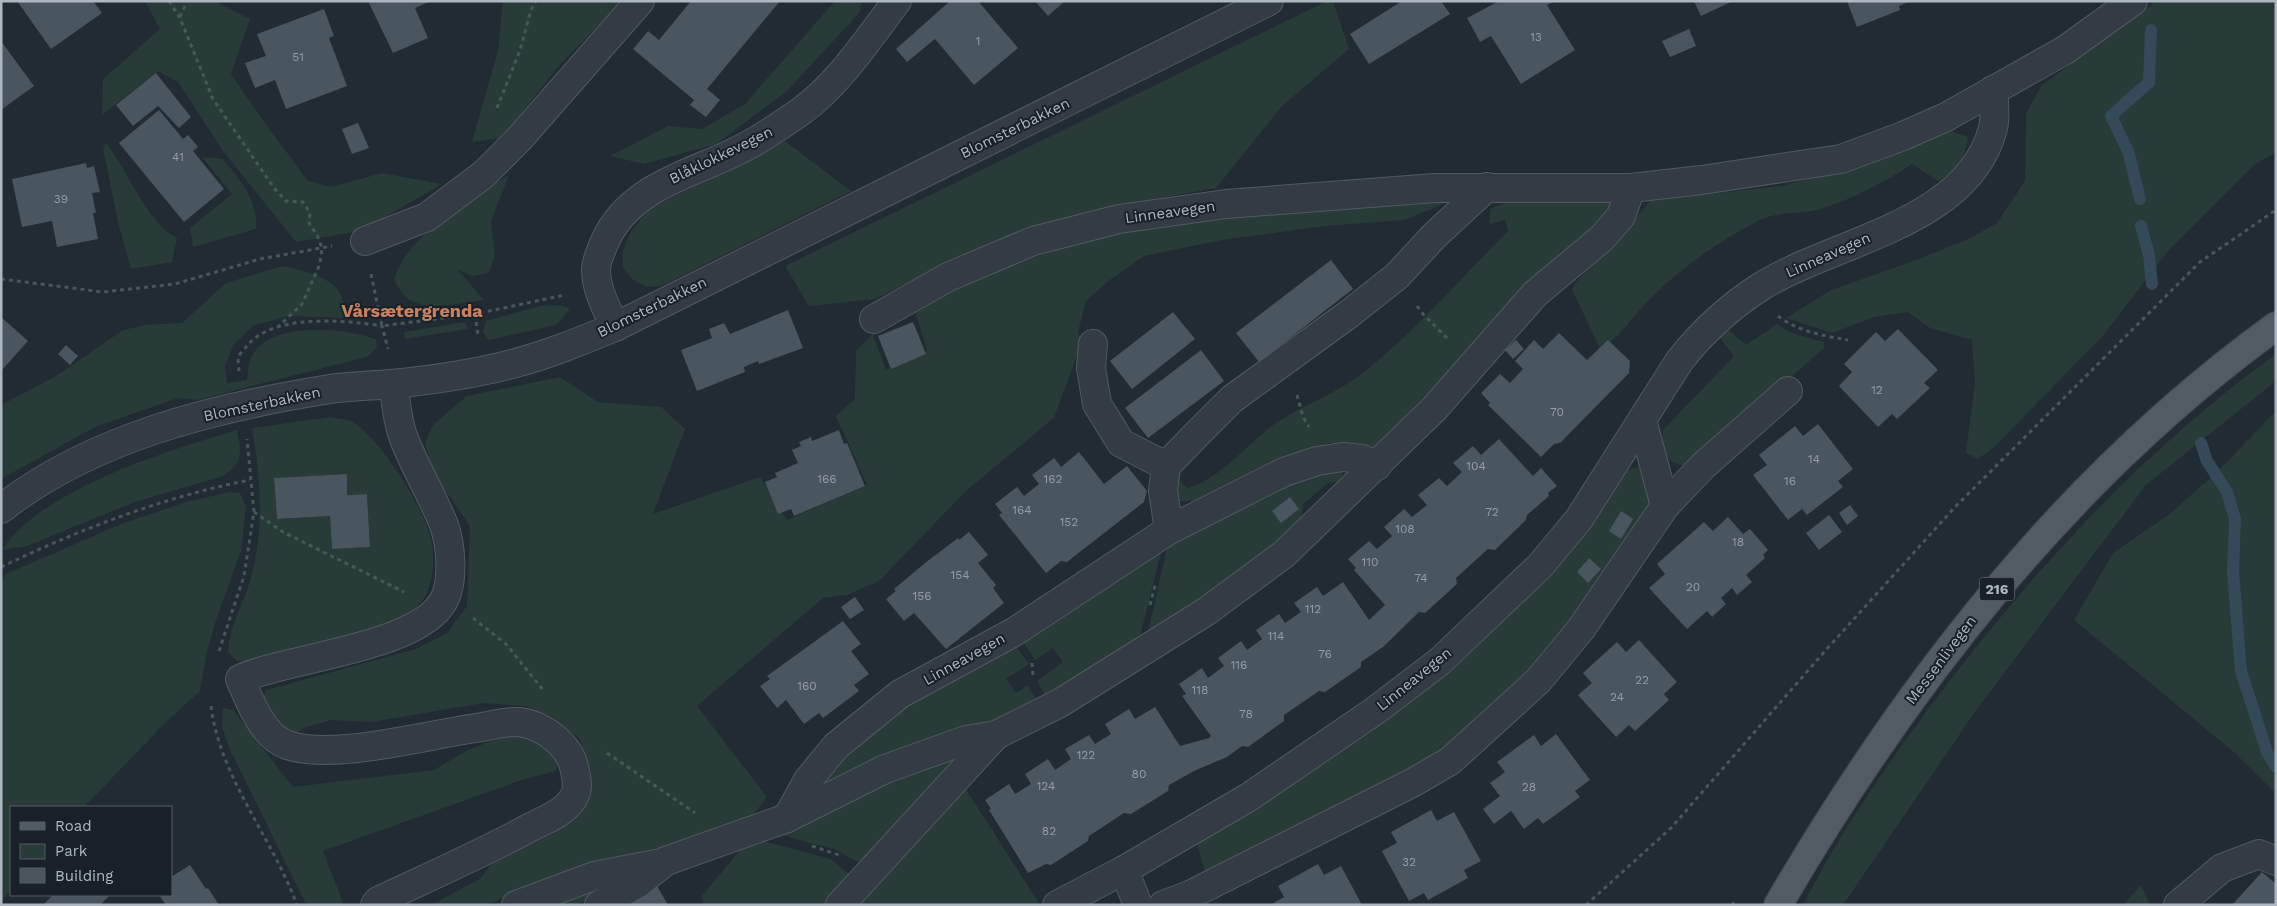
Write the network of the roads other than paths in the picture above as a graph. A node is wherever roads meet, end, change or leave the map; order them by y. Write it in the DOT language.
graph roads {
  1 [pos="640,1"];
  2 [pos="1269,1"];
  3 [pos="2133,1"];
  4 [pos="895,2"];
  5 [pos="1993,90"];
  6 [pos="1487,188"];
  7 [pos="1631,188"];
  8 [pos="365,241"];
  9 [pos="874,319"];
  10 [pos="2276,326"];
  11 [pos="615,327"];
  12 [pos="1093,344"];
  13 [pos="393,384"];
  14 [pos="1788,391"];
  15 [pos="1642,420"];
  16 [pos="1166,466"];
  17 [pos="1377,466"];
  18 [pos="1665,506"];
  19 [pos="1,509"];
  20 [pos="1169,530"];
  21 [pos="996,735"];
  22 [pos="787,818"];
  23 [pos="2276,861"];
  24 [pos="666,862"];
  25 [pos="1124,870"];
  26 [pos="375,905"];
  27 [pos="516,905"];
  28 [pos="599,905"];
  29 [pos="840,905"];
  30 [pos="1057,905"];
  31 [pos="1138,905"];
  32 [pos="1164,905"];
  33 [pos="1778,905"];
  34 [pos="2178,905"];
  1 -- 8 [label="street"];
  2 -- 11 [label="street, Blomsterbakken"];
  3 -- 5 [label="street, Linneavegen"];
  4 -- 11 [label="street, Blåklokkevegen"];
  5 -- 7 [label="street, Linneavegen"];
  5 -- 15 [label="street, Linneavegen"];
  6 -- 7 [label="street, Linneavegen"];
  6 -- 9 [label="street, Linneavegen"];
  6 -- 16 [label="street"];
  7 -- 17 [label="street"];
  10 -- 33 [label="main road, Messenlivegen / 216"];
  11 -- 13 [label="street, Blomsterbakken"];
  12 -- 16 [label="street"];
  13 -- 19 [label="street, Blomsterbakken"];
  13 -- 26 [label="street"];
  14 -- 18 [label="street"];
  15 -- 18 [label="street"];
  15 -- 25 [label="street, Linneavegen"];
  16 -- 20 [label="street"];
  17 -- 20 [label="street, Linneavegen"];
  17 -- 21 [label="street"];
  18 -- 32 [label="street"];
  20 -- 22 [label="street, Linneavegen"];
  21 -- 22 [label="street"];
  21 -- 29 [label="street"];
  22 -- 24 [label="street"];
  23 -- 34 [label="street"];
  24 -- 27 [label="street"];
  24 -- 28 [label="street"];
  25 -- 30 [label="street, Linneavegen"];
  25 -- 31 [label="street"];
}
